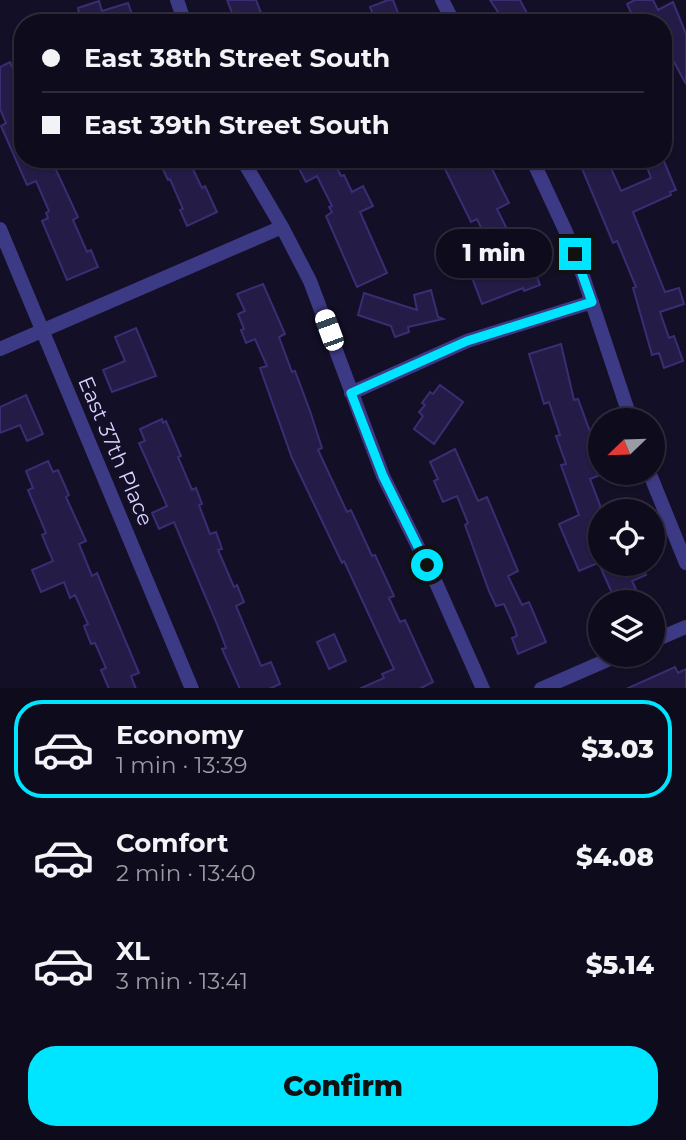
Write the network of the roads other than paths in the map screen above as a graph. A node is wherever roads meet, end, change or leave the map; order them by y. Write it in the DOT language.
graph roads {
  1 [pos="247,168"];
  2 [pos="536,168"];
  3 [pos="282,227"];
  4 [pos="0,229"];
  5 [pos="592,302"];
  6 [pos="43,331"];
  7 [pos="0,349"];
  8 [pos="351,393"];
  9 [pos="627,408"];
  10 [pos="654,485"];
  11 [pos="686,563"];
  12 [pos="686,627"];
  13 [pos="665,636"];
  14 [pos="590,667"];
  15 [pos="192,688"];
  16 [pos="483,688"];
  17 [pos="541,688"];
  1 -- 3 [label="street"];
  2 -- 5 [label="street"];
  3 -- 6 [label="street"];
  3 -- 8 [label="street"];
  4 -- 6 [label="street, East 37th Place"];
  5 -- 8 [label="street"];
  5 -- 9 [label="street"];
  6 -- 7 [label="street"];
  6 -- 15 [label="street, East 37th Place"];
  8 -- 16 [label="street"];
  10 -- 11 [label="street"];
  12 -- 13 [label="street"];
  14 -- 17 [label="street"];
}
